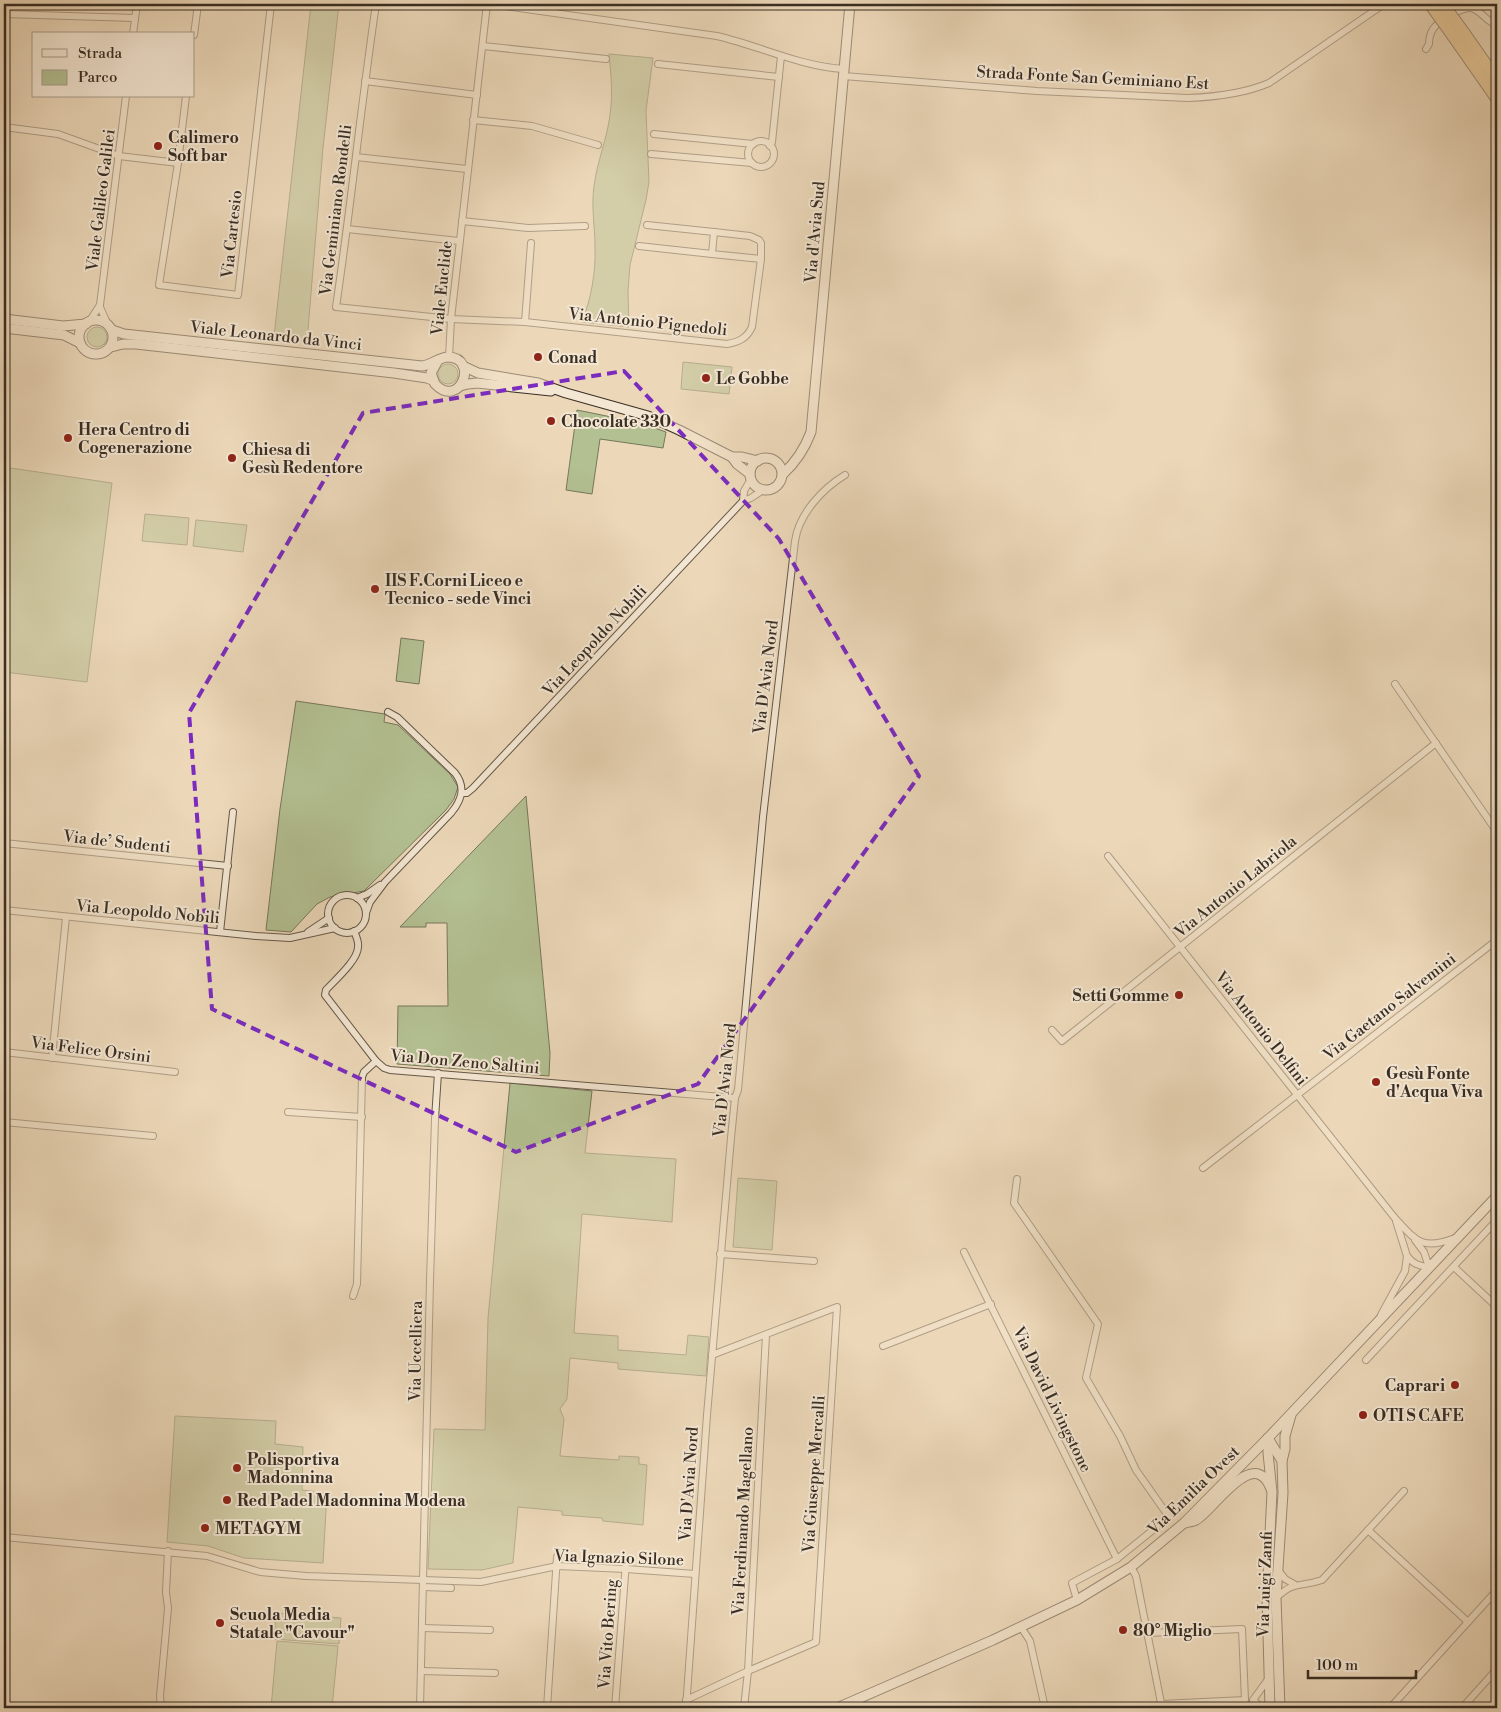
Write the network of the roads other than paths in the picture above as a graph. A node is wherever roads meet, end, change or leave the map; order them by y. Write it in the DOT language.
graph roads {
  1 [pos="137,4"];
  2 [pos="198,4"];
  3 [pos="271,4"];
  4 [pos="376,4"];
  5 [pos="489,4"];
  6 [pos="850,4"];
  7 [pos="1384,4"];
  8 [pos="1430,4"];
  9 [pos="1443,4"];
  10 [pos="1377,6"];
  11 [pos="4,14"];
  12 [pos="135,18"];
  13 [pos="1497,24"];
  14 [pos="133,32"];
  15 [pos="194,32"];
  16 [pos="1457,33"];
  17 [pos="483,46"];
  18 [pos="1426,49"];
  19 [pos="781,56"];
  20 [pos="606,59"];
  21 [pos="658,64"];
  22 [pos="843,73"];
  23 [pos="779,77"];
  24 [pos="1497,80"];
  25 [pos="364,81"];
  26 [pos="477,94"];
  27 [pos="126,98"];
  28 [pos="186,98"];
  29 [pos="1497,99"];
  30 [pos="473,120"];
  31 [pos="4,127"];
  32 [pos="654,134"];
  33 [pos="753,144"];
  34 [pos="598,146"];
  35 [pos="770,146"];
  36 [pos="651,154"];
  37 [pos="119,156"];
  38 [pos="356,157"];
  39 [pos="178,162"];
  40 [pos="752,163"];
  41 [pos="467,169"];
  42 [pos="462,220"];
  43 [pos="585,226"];
  44 [pos="647,226"];
  45 [pos="347,228"];
  46 [pos="714,232"];
  47 [pos="459,241"];
  48 [pos="531,243"];
  49 [pos="639,246"];
  50 [pos="712,254"];
  51 [pos="761,259"];
  52 [pos="100,307"];
  53 [pos="4,319"];
  54 [pos="451,319"];
  55 [pos="525,322"];
  56 [pos="88,323"];
  57 [pos="4,328"];
  58 [pos="110,328"];
  59 [pos="80,343"];
  60 [pos="111,346"];
  61 [pos="449,357"];
  62 [pos="437,362"];
  63 [pos="464,366"];
  64 [pos="432,380"];
  65 [pos="460,386"];
  66 [pos="566,393"];
  67 [pos="732,457"];
  68 [pos="796,458"];
  69 [pos="758,460"];
  70 [pos="778,462"];
  71 [pos="783,474"];
  72 [pos="845,475"];
  73 [pos="750,477"];
  74 [pos="763,490"];
  75 [pos="743,501"];
  76 [pos="1395,684"];
  77 [pos="388,712"];
  78 [pos="1436,743"];
  79 [pos="462,793"];
  80 [pos="233,812"];
  81 [pos="1497,832"];
  82 [pos="4,843"];
  83 [pos="1108,856"];
  84 [pos="228,866"];
  85 [pos="385,882"];
  86 [pos="357,898"];
  87 [pos="4,910"];
  88 [pos="366,913"];
  89 [pos="66,917"];
  90 [pos="329,918"];
  91 [pos="335,928"];
  92 [pos="354,931"];
  93 [pos="220,932"];
  94 [pos="290,938"];
  95 [pos="1497,940"];
  96 [pos="1180,947"];
  97 [pos="1052,1030"];
  98 [pos="4,1052"];
  99 [pos="52,1058"];
  100 [pos="376,1061"];
  101 [pos="176,1072"];
  102 [pos="438,1073"];
  103 [pos="1298,1094"];
  104 [pos="735,1098"];
  105 [pos="288,1112"];
  106 [pos="362,1117"];
  107 [pos="4,1122"];
  108 [pos="153,1136"];
  109 [pos="1203,1168"];
  110 [pos="1016,1179"];
  111 [pos="1497,1196"];
  112 [pos="1394,1217"];
  113 [pos="1497,1220"];
  114 [pos="1458,1237"];
  115 [pos="1412,1238"];
  116 [pos="964,1252"];
  117 [pos="720,1254"];
  118 [pos="1407,1256"];
  119 [pos="814,1260"];
  120 [pos="1429,1267"];
  121 [pos="1454,1268"];
  122 [pos="352,1296"];
  123 [pos="991,1304"];
  124 [pos="1497,1307"];
  125 [pos="1378,1320"];
  126 [pos="766,1335"];
  127 [pos="883,1346"];
  128 [pos="712,1355"];
  129 [pos="1366,1360"];
  130 [pos="1291,1413"];
  131 [pos="1268,1438"];
  132 [pos="1282,1461"];
  133 [pos="1404,1491"];
  134 [pos="1272,1492"];
  135 [pos="1184,1523"];
  136 [pos="1368,1530"];
  137 [pos="4,1536"];
  138 [pos="168,1552"];
  139 [pos="557,1557"];
  140 [pos="1117,1559"];
  141 [pos="626,1565"];
  142 [pos="557,1566"];
  143 [pos="1131,1567"];
  144 [pos="1279,1572"];
  145 [pos="695,1574"];
  146 [pos="423,1580"];
  147 [pos="1294,1584"];
  148 [pos="423,1587"];
  149 [pos="451,1588"];
  150 [pos="1497,1590"];
  151 [pos="1276,1598"];
  152 [pos="1077,1600"];
  153 [pos="1468,1622"];
  154 [pos="1021,1627"];
  155 [pos="422,1628"];
  156 [pos="490,1630"];
  157 [pos="1147,1633"];
  158 [pos="1497,1670"];
  159 [pos="421,1671"];
  160 [pos="748,1671"];
  161 [pos="495,1673"];
  162 [pos="1269,1678"];
  163 [pos="686,1700"];
  164 [pos="1245,1700"];
  165 [pos="1253,1700"];
  166 [pos="4,1706"];
  167 [pos="846,1706"];
  168 [pos="1162,1706"];
  169 [pos="28,1708"];
  170 [pos="161,1708"];
  171 [pos="420,1708"];
  172 [pos="547,1708"];
  173 [pos="615,1708"];
  174 [pos="686,1708"];
  175 [pos="744,1708"];
  176 [pos="837,1708"];
  177 [pos="1045,1708"];
  178 [pos="1262,1708"];
  179 [pos="1270,1708"];
  180 [pos="1280,1708"];
  181 [pos="1390,1708"];
  182 [pos="1462,1708"];
  1 -- 12 [label="street"];
  2 -- 15 [label="street"];
  3 -- 39 [label="street, Via Cartesio"];
  4 -- 25 [label="street, Via Geminiano Rondelli"];
  5 -- 17 [label="street, Viale Euclide"];
  5 -- 19 [label="street, Strada Fonte San Geminiano Est"];
  6 -- 22 [label="street, Via d'Avia Sud"];
  7 -- 10 [label="street, Strada Fonte San Geminiano Est"];
  8 -- 16 [label="highway, bridge"];
  9 -- 16 [label="highway, bridge"];
  10 -- 22 [label="street, Strada Fonte San Geminiano Est"];
  11 -- 12 [label="street"];
  12 -- 14 [label="street"];
  13 -- 18 [label="street"];
  16 -- 24 [label="highway"];
  16 -- 29 [label="highway"];
  17 -- 20 [label="street"];
  17 -- 26 [label="street, Viale Euclide"];
  19 -- 22 [label="street, Strada Fonte San Geminiano Est"];
  19 -- 23 [label="street"];
  21 -- 23 [label="street"];
  22 -- 68 [label="street, Via d'Avia Sud"];
  23 -- 35 [label="street"];
  25 -- 26 [label="street"];
  25 -- 38 [label="street, Via Geminiano Rondelli"];
  26 -- 30 [label="street, Viale Euclide"];
  27 -- 37 [label="street, Viale Galileo Galilei"];
  28 -- 39 [label="street, Via Cartesio"];
  30 -- 34 [label="street"];
  30 -- 41 [label="street, Viale Euclide"];
  31 -- 37 [label="street"];
  32 -- 33 [label="street"];
  33 -- 35 [label="street"];
  33 -- 40 [label="street"];
  35 -- 40 [label="street"];
  36 -- 40 [label="street"];
  37 -- 39 [label="street"];
  37 -- 52 [label="street, Viale Galileo Galilei"];
  38 -- 41 [label="street"];
  38 -- 45 [label="street, Via Geminiano Rondelli"];
  41 -- 42 [label="street, Viale Euclide"];
  42 -- 43 [label="street, Viale Euclide"];
  42 -- 47 [label="street, Viale Euclide"];
  44 -- 46 [label="street, Via Antonio Pignedoli"];
  45 -- 47 [label="street"];
  45 -- 54 [label="street, Via Geminiano Rondelli"];
  46 -- 50 [label="street"];
  46 -- 51 [label="street, Via Antonio Pignedoli"];
  47 -- 54 [label="street, Viale Euclide"];
  48 -- 55 [label="street"];
  49 -- 50 [label="street"];
  50 -- 51 [label="street"];
  51 -- 55 [label="street, Via Antonio Pignedoli"];
  52 -- 56 [label="street"];
  52 -- 58 [label="street"];
  53 -- 56 [label="street"];
  54 -- 55 [label="street, Via Antonio Pignedoli"];
  54 -- 61 [label="street, Viale Euclide"];
  56 -- 58 [label="street"];
  56 -- 59 [label="street"];
  57 -- 59 [label="street"];
  58 -- 60 [label="street"];
  58 -- 62 [label="street, Viale Leonardo da Vinci"];
  59 -- 60 [label="street"];
  60 -- 64 [label="street, Viale Leonardo da Vinci"];
  61 -- 62 [label="street"];
  61 -- 63 [label="street"];
  62 -- 64 [label="street"];
  63 -- 65 [label="street"];
  63 -- 66 [label="street"];
  64 -- 65 [label="street"];
  65 -- 66 [label="street"];
  66 -- 67 [label="street"];
  67 -- 69 [label="street"];
  67 -- 73 [label="street"];
  68 -- 70 [label="street"];
  68 -- 71 [label="street, Via d'Avia Sud"];
  69 -- 70 [label="street"];
  69 -- 73 [label="street"];
  70 -- 71 [label="street"];
  71 -- 74 [label="street"];
  72 -- 104 [label="street, Via D'Avia Nord"];
  73 -- 74 [label="street"];
  73 -- 75 [label="street, Via Leopoldo Nobili"];
  74 -- 75 [label="street, Via Leopoldo Nobili"];
  75 -- 79 [label="street, Via Leopoldo Nobili"];
  76 -- 78 [label="street"];
  77 -- 79 [label="street"];
  78 -- 81 [label="street"];
  78 -- 96 [label="street, Via Antonio Labriola"];
  79 -- 85 [label="street, Via Leopoldo Nobili"];
  80 -- 84 [label="street"];
  82 -- 84 [label="street, Via de’ Sudenti"];
  83 -- 96 [label="street, Via Antonio Delfini"];
  84 -- 93 [label="street"];
  85 -- 86 [label="street, Via Leopoldo Nobili"];
  85 -- 88 [label="street, Via Leopoldo Nobili"];
  86 -- 88 [label="street"];
  86 -- 90 [label="street"];
  87 -- 89 [label="street, Via Leopoldo Nobili"];
  88 -- 92 [label="street"];
  89 -- 93 [label="street, Via Leopoldo Nobili"];
  89 -- 99 [label="street"];
  90 -- 91 [label="street"];
  90 -- 94 [label="street, Via Leopoldo Nobili"];
  91 -- 92 [label="street"];
  91 -- 94 [label="street, Via Leopoldo Nobili"];
  92 -- 100 [label="street"];
  93 -- 94 [label="street, Via Leopoldo Nobili"];
  95 -- 103 [label="street, Via Gaetano Salvemini"];
  96 -- 97 [label="street, Via Antonio Labriola"];
  96 -- 103 [label="street, Via Antonio Delfini"];
  98 -- 99 [label="street, Via Felice Orsini"];
  99 -- 101 [label="street, Via Felice Orsini"];
  100 -- 102 [label="street, Via Don Zeno Saltini"];
  100 -- 106 [label="street, Via Don Zeno Saltini"];
  102 -- 104 [label="street, Via Don Zeno Saltini"];
  102 -- 146 [label="street, Via Uccelliera"];
  103 -- 109 [label="street, Via Gaetano Salvemini"];
  103 -- 112 [label="street, Via Antonio Delfini"];
  104 -- 117 [label="street, Via D'Avia Nord"];
  105 -- 106 [label="street"];
  106 -- 122 [label="street, Via Don Zeno Saltini"];
  107 -- 108 [label="street"];
  110 -- 140 [label="street"];
  111 -- 114 [label="street, Via Emilia Ovest"];
  112 -- 115 [label="street, Via Antonio Delfini"];
  112 -- 118 [label="street"];
  113 -- 121 [label="street"];
  114 -- 115 [label="street"];
  114 -- 120 [label="street, Via Emilia Ovest"];
  115 -- 120 [label="street, Via Antonio Delfini"];
  116 -- 123 [label="street, Via David Livingstone"];
  117 -- 119 [label="street"];
  117 -- 128 [label="street, Via D'Avia Nord"];
  118 -- 120 [label="street"];
  118 -- 125 [label="street"];
  120 -- 125 [label="street, Via Emilia Ovest"];
  121 -- 124 [label="street"];
  121 -- 129 [label="street"];
  123 -- 127 [label="street"];
  123 -- 140 [label="street, Via David Livingstone"];
  125 -- 130 [label="street, Via Emilia Ovest"];
  126 -- 128 [label="street"];
  126 -- 160 [label="street, Via Ferdinando Magellano"];
  126 -- 160 [label="street, Via Giuseppe Mercalli"];
  128 -- 145 [label="street, Via D'Avia Nord"];
  130 -- 131 [label="street, Via Emilia Ovest"];
  130 -- 132 [label="street, Via Luigi Zanfi"];
  131 -- 132 [label="street"];
  131 -- 134 [label="street, Via Luigi Zanfi"];
  131 -- 135 [label="street, Via Emilia Ovest"];
  132 -- 144 [label="street, Via Luigi Zanfi"];
  133 -- 136 [label="street"];
  134 -- 135 [label="street"];
  134 -- 162 [label="street, Via Luigi Zanfi"];
  135 -- 143 [label="street, Via Emilia Ovest"];
  136 -- 147 [label="street"];
  136 -- 153 [label="street"];
  137 -- 138 [label="street, Via Ignazio Silone"];
  138 -- 146 [label="street, Via Ignazio Silone"];
  138 -- 170 [label="street"];
  139 -- 142 [label="street"];
  140 -- 152 [label="street"];
  141 -- 142 [label="street, Via Ignazio Silone"];
  141 -- 145 [label="street, Via Ignazio Silone"];
  141 -- 173 [label="street, Via Vito Bering"];
  142 -- 146 [label="street, Via Ignazio Silone"];
  142 -- 172 [label="street"];
  143 -- 152 [label="street, Via Emilia Ovest"];
  143 -- 157 [label="street"];
  144 -- 147 [label="street"];
  144 -- 151 [label="street, Via Luigi Zanfi"];
  145 -- 163 [label="street, Via D'Avia Nord"];
  146 -- 148 [label="street, Via Uccelliera"];
  147 -- 151 [label="street"];
  148 -- 149 [label="street"];
  148 -- 155 [label="street, Via Uccelliera"];
  150 -- 153 [label="street"];
  151 -- 180 [label="street, Via Luigi Zanfi"];
  152 -- 154 [label="street, Via Emilia Ovest"];
  153 -- 181 [label="street"];
  154 -- 167 [label="street, Via Emilia Ovest"];
  154 -- 177 [label="street"];
  155 -- 156 [label="street"];
  155 -- 159 [label="street, Via Uccelliera"];
  157 -- 164 [label="street"];
  157 -- 168 [label="street"];
  158 -- 182 [label="street"];
  159 -- 161 [label="street"];
  159 -- 171 [label="street, Via Uccelliera"];
  160 -- 163 [label="street"];
  160 -- 175 [label="street, Via Ferdinando Magellano"];
  162 -- 165 [label="street"];
  162 -- 179 [label="street, Via Luigi Zanfi"];
  163 -- 174 [label="street, Via D'Avia Nord"];
  164 -- 165 [label="street"];
  164 -- 168 [label="street"];
  165 -- 178 [label="street"];
  166 -- 169 [label="street"];
  167 -- 176 [label="street, Via Emilia Ovest"];
}
